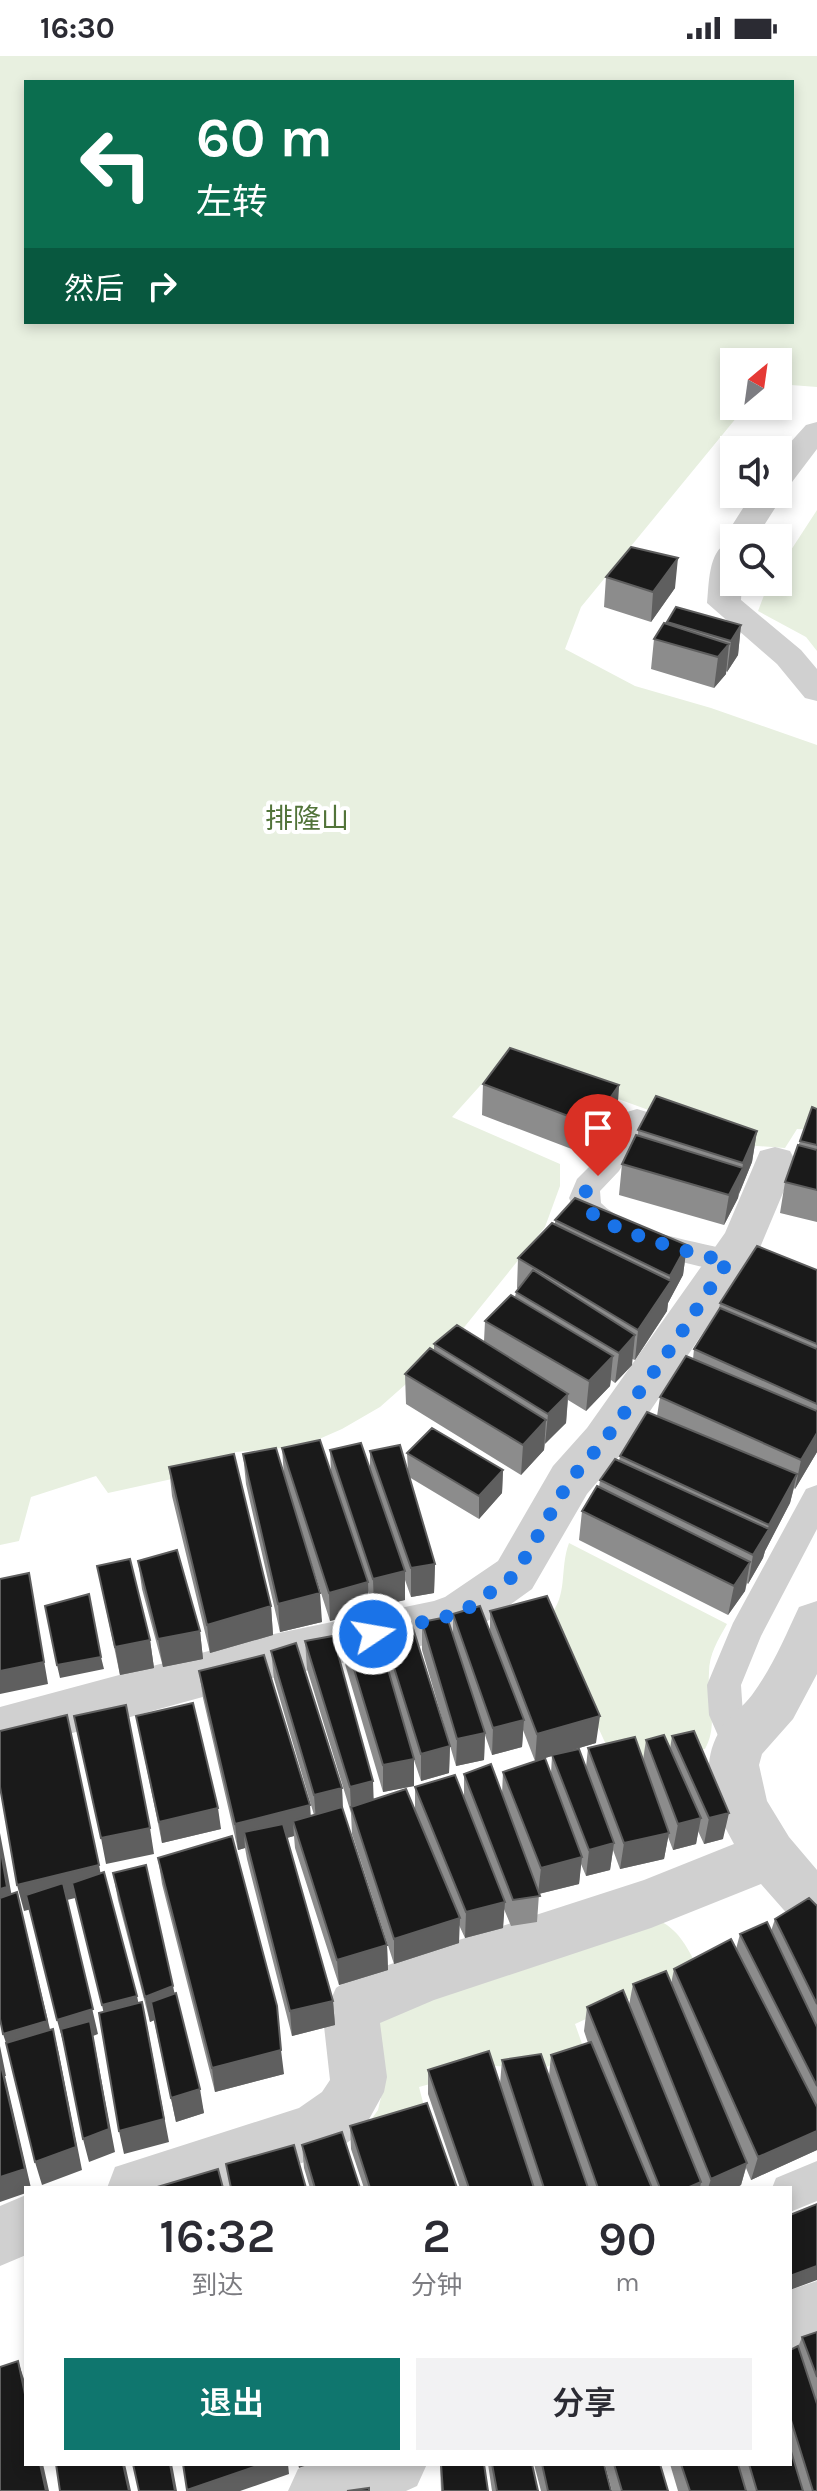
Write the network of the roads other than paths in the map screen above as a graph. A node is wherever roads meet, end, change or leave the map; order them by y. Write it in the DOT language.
graph roads {
  1 [pos="817,431"];
  2 [pos="792,458"];
  3 [pos="724,596"];
  4 [pos="817,691"];
  5 [pos="637,1119"];
  6 [pos="775,1162"];
  7 [pos="728,1261"];
  8 [pos="817,1498"];
  9 [pos="817,1622"];
  10 [pos="0,1730"];
  11 [pos="739,1745"];
  12 [pos="773,1855"];
  13 [pos="817,1908"];
  14 [pos="817,2181"];
  15 [pos="142,2186"];
  16 [pos="792,2191"];
  17 [pos="24,2226"];
  18 [pos="0,2236"];
  19 [pos="817,2311"];
  20 [pos="792,2319"];
  21 [pos="391,2466"];
  22 [pos="397,2466"];
  23 [pos="320,2491"];
  24 [pos="403,2491"];
  1 -- 2 [label="street"];
  3 -- 4 [label="street"];
  5 -- 7 [label="lane"];
  6 -- 7 [label="street"];
  7 -- 10 [label="street"];
  8 -- 11 [label="lane"];
  9 -- 11 [label="street"];
  11 -- 12 [label="street"];
  12 -- 13 [label="street"];
  12 -- 15 [label="street"];
  14 -- 16 [label="lane"];
  17 -- 18 [label="street"];
  19 -- 20 [label="street"];
  21 -- 23 [label="street"];
  22 -- 24 [label="lane"];
}
